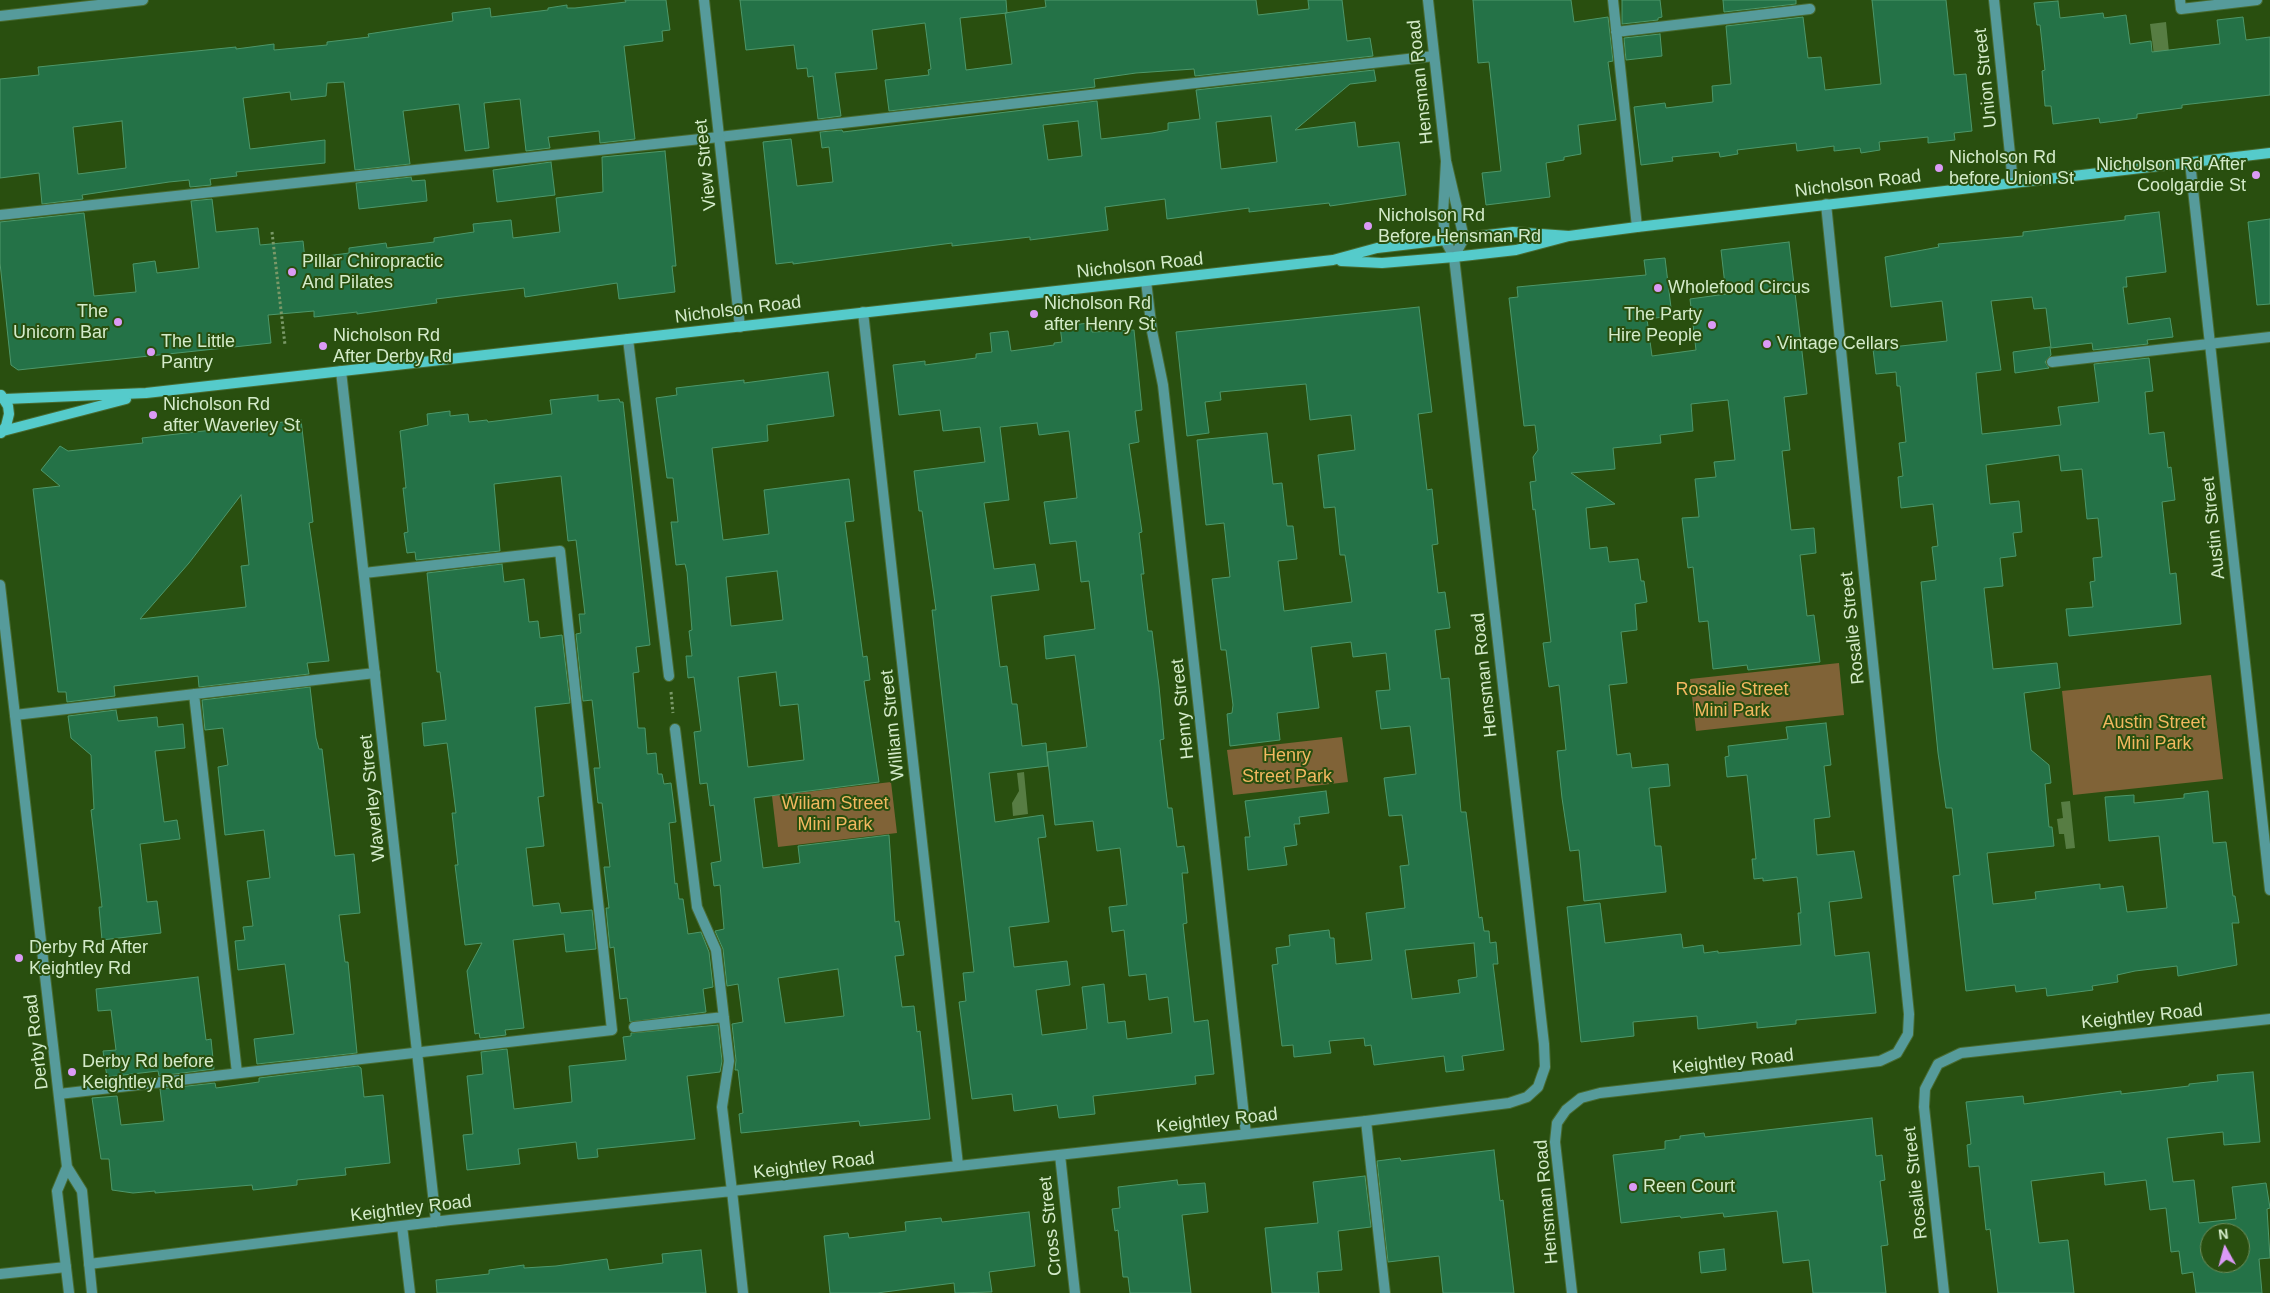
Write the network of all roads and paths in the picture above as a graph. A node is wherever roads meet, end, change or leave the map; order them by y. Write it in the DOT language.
graph roads {
  1 [pos="144,0"];
  2 [pos="704,0"];
  3 [pos="1428,0"];
  4 [pos="1613,0"];
  5 [pos="1994,0"];
  6 [pos="2180,0"];
  7 [pos="2257,0"];
  8 [pos="1810,9"];
  9 [pos="0,16"];
  10 [pos="1616,32"];
  11 [pos="1434,56"];
  12 [pos="720,137"];
  13 [pos="2270,153"];
  14 [pos="1446,161"];
  15 [pos="2190,162"];
  16 [pos="2014,183"];
  17 [pos="1826,204"];
  18 [pos="0,215"];
  19 [pos="1637,227"];
  20 [pos="272,232"];
  21 [pos="1570,236"];
  22 [pos="1464,238"];
  23 [pos="1445,240"];
  24 [pos="1454,257"];
  25 [pos="1333,260"];
  26 [pos="1146,282"];
  27 [pos="863,312"];
  28 [pos="740,327"];
  29 [pos="2270,337"];
  30 [pos="628,339"];
  31 [pos="2210,344"];
  32 [pos="285,345"];
  33 [pos="2052,362"];
  34 [pos="341,370"];
  35 [pos="146,393"];
  36 [pos="2,397"];
  37 [pos="2,432"];
  38 [pos="364,574"];
  39 [pos="0,585"];
  40 [pos="375,673"];
  41 [pos="669,676"];
  42 [pos="194,694"];
  43 [pos="15,715"];
  44 [pos="675,729"];
  45 [pos="2270,890"];
  46 [pos="724,1017"];
  47 [pos="2270,1019"];
  48 [pos="634,1027"];
  49 [pos="1902,1046"];
  50 [pos="417,1052"];
  51 [pos="1933,1070"];
  52 [pos="238,1073"];
  53 [pos="1538,1087"];
  54 [pos="59,1094"];
  55 [pos="1566,1110"];
  56 [pos="1366,1121"];
  57 [pos="1246,1134"];
  58 [pos="1060,1155"];
  59 [pos="958,1165"];
  60 [pos="66,1167"];
  61 [pos="732,1191"];
  62 [pos="436,1222"];
  63 [pos="402,1226"];
  64 [pos="89,1264"];
  65 [pos="66,1266"];
  66 [pos="0,1274"];
  67 [pos="69,1293"];
  68 [pos="92,1293"];
  69 [pos="410,1293"];
  70 [pos="743,1293"];
  71 [pos="1075,1293"];
  72 [pos="1385,1293"];
  73 [pos="1572,1293"];
  74 [pos="1944,1293"];
  1 -- 9 [label="street"];
  2 -- 12 [label="street, View Street"];
  3 -- 11 [label="street, Hensman Road"];
  4 -- 10 [label="street"];
  5 -- 16 [label="street, Union Street"];
  6 -- 7 [label="street"];
  8 -- 10 [label="street"];
  10 -- 19 [label="street"];
  11 -- 12 [label="street"];
  11 -- 14 [label="street, Hensman Road"];
  12 -- 18 [label="street"];
  12 -- 28 [label="street, View Street"];
  13 -- 15 [label="main road, Nicholson Road"];
  14 -- 22 [label="street, Hensman Road"];
  14 -- 23 [label="street, Hensman Road"];
  15 -- 16 [label="main road, Nicholson Road"];
  15 -- 31 [label="street, Austin Street"];
  16 -- 17 [label="main road, Nicholson Road"];
  17 -- 19 [label="main road, Nicholson Road"];
  17 -- 49 [label="street, Rosalie Street"];
  19 -- 21 [label="main road, Nicholson Road"];
  20 -- 32 [label="path"];
  21 -- 22 [label="main road, Nicholson Road"];
  21 -- 24 [label="main road, Nicholson Road"];
  22 -- 23 [label="main road, Nicholson Road"];
  22 -- 24 [label="street"];
  23 -- 24 [label="street, Hensman Road"];
  23 -- 25 [label="main road, Nicholson Road"];
  24 -- 25 [label="main road, Nicholson Road"];
  24 -- 53 [label="street, Hensman Road"];
  25 -- 26 [label="main road, Nicholson Road"];
  26 -- 27 [label="main road, Nicholson Road"];
  26 -- 57 [label="street, Henry Street"];
  27 -- 28 [label="main road, Nicholson Road"];
  27 -- 59 [label="street, William Street"];
  28 -- 30 [label="main road, Nicholson Road"];
  29 -- 31 [label="street"];
  30 -- 34 [label="main road, Nicholson Road"];
  30 -- 41 [label="street"];
  31 -- 33 [label="street"];
  31 -- 45 [label="street, Austin Street"];
  34 -- 35 [label="main road, Nicholson Road"];
  34 -- 38 [label="street, Waverley Street"];
  35 -- 36 [label="main road, Nicholson Road"];
  35 -- 37 [label="main road, Nicholson Road"];
  36 -- 37 [label="main road"];
  38 -- 40 [label="street, Waverley Street"];
  38 -- 50 [label="street"];
  39 -- 43 [label="street, Derby Road"];
  40 -- 42 [label="street"];
  40 -- 50 [label="street, Waverley Street"];
  41 -- 44 [label="path"];
  42 -- 43 [label="street"];
  42 -- 52 [label="street"];
  43 -- 54 [label="street, Derby Road"];
  44 -- 46 [label="street"];
  46 -- 48 [label="street"];
  46 -- 61 [label="street"];
  47 -- 51 [label="street, Keightley Road"];
  49 -- 55 [label="street, Keightley Road"];
  50 -- 52 [label="street"];
  50 -- 62 [label="street, Waverley Street"];
  51 -- 74 [label="street, Rosalie Street"];
  52 -- 54 [label="street"];
  53 -- 56 [label="street, Keightley Road"];
  54 -- 60 [label="street, Derby Road"];
  55 -- 73 [label="street, Hensman Road"];
  56 -- 57 [label="street, Keightley Road"];
  56 -- 72 [label="street"];
  57 -- 58 [label="street, Keightley Road"];
  58 -- 59 [label="street, Keightley Road"];
  58 -- 71 [label="street, Cross Street"];
  59 -- 61 [label="street, Keightley Road"];
  60 -- 64 [label="street, Derby Road"];
  60 -- 65 [label="street, Derby Road"];
  61 -- 62 [label="street, Keightley Road"];
  61 -- 70 [label="street"];
  62 -- 63 [label="street, Keightley Road"];
  63 -- 64 [label="street, Keightley Road"];
  63 -- 69 [label="street"];
  64 -- 68 [label="street, Derby Road"];
  65 -- 66 [label="street"];
  65 -- 67 [label="street, Derby Road"];
}
